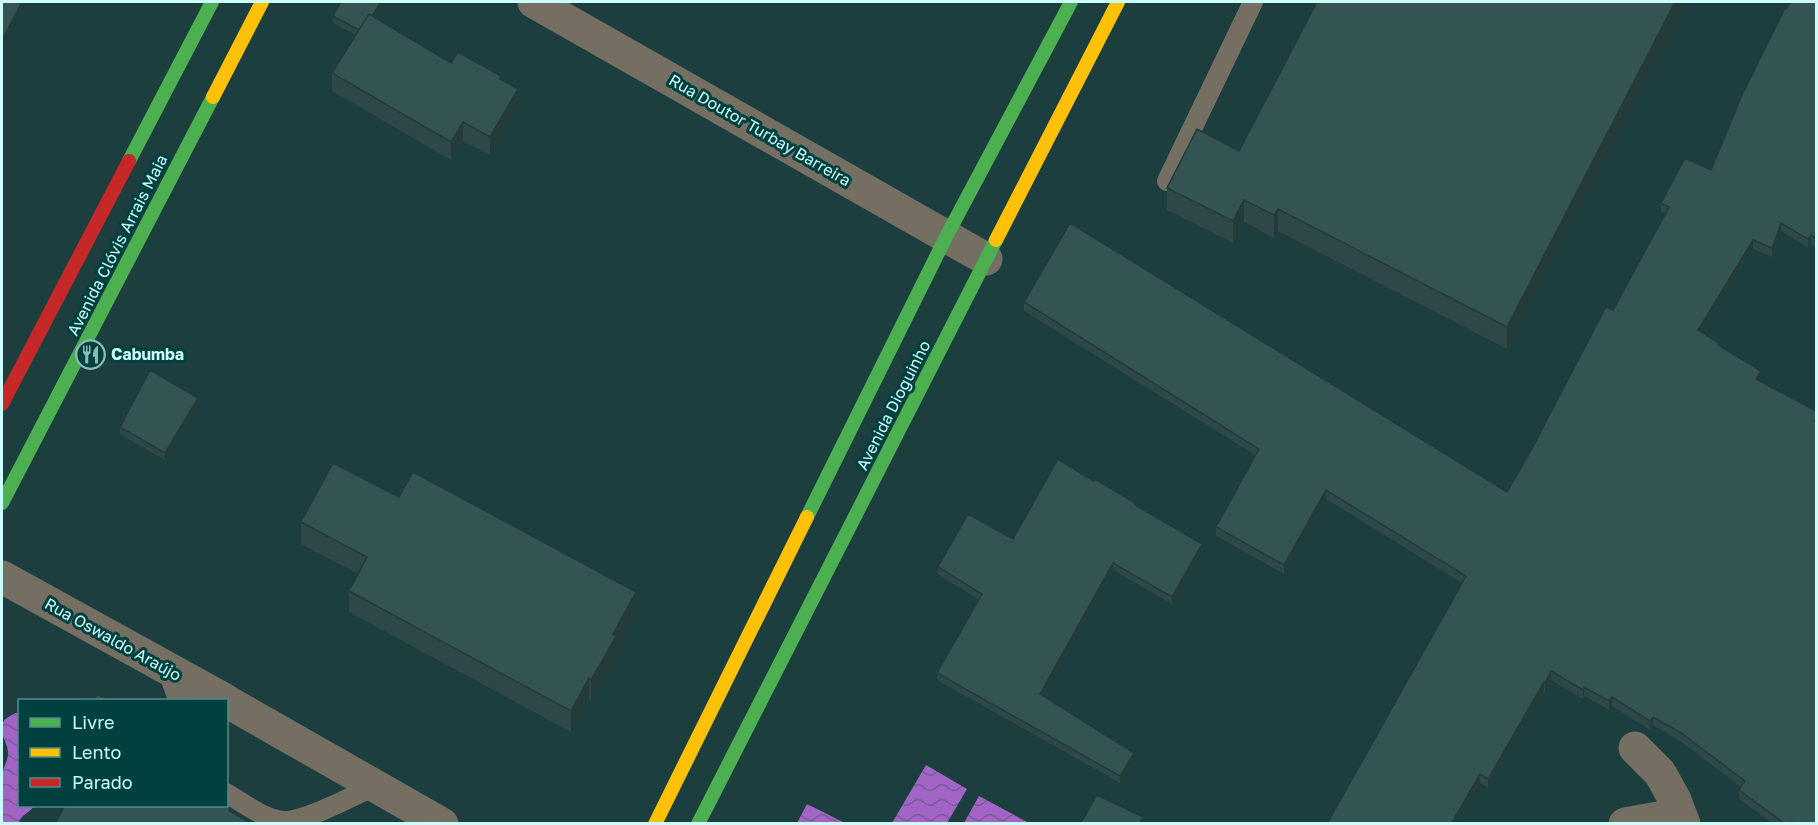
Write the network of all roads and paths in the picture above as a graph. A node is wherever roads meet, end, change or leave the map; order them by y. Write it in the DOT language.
graph roads {
  1 [pos="212,2"];
  2 [pos="262,2"];
  3 [pos="534,2"];
  4 [pos="1071,2"];
  5 [pos="1118,2"];
  6 [pos="1253,2"];
  7 [pos="1167,181"];
  8 [pos="946,237"];
  9 [pos="986,259"];
  10 [pos="2,404"];
  11 [pos="2,503"];
  12 [pos="2,577"];
  13 [pos="167,668"];
  14 [pos="178,699"];
  15 [pos="222,699"];
  16 [pos="228,702"];
  17 [pos="1635,748"];
  18 [pos="375,786"];
  19 [pos="228,794"];
  20 [pos="1682,819"];
  21 [pos="442,824"];
  22 [pos="655,824"];
  23 [pos="698,824"];
  24 [pos="1625,824"];
  1 -- 10 [label="main road, Avenida Clóvis Arrais Maia"];
  2 -- 11 [label="main road, Avenida Clóvis Arrais Maia"];
  3 -- 8 [label="street, Rua Doutor Turbay Barreira"];
  4 -- 8 [label="main road, Avenida Dioguinho"];
  5 -- 9 [label="main road, Avenida Dioguinho"];
  6 -- 7 [label="lane"];
  8 -- 9 [label="street, Rua Doutor Turbay Barreira"];
  8 -- 22 [label="main road, Avenida Dioguinho"];
  9 -- 23 [label="main road, Avenida Dioguinho"];
  12 -- 13 [label="street, Rua Oswaldo Araújo"];
  13 -- 14 [label="lane"];
  13 -- 15 [label="street, Rua Oswaldo Araújo"];
  16 -- 18 [label="street, Rua Oswaldo Araújo"];
  17 -- 20 [label="street"];
  18 -- 19 [label="lane"];
  18 -- 21 [label="street, Rua Oswaldo Araújo"];
  20 -- 24 [label="street"];
}
